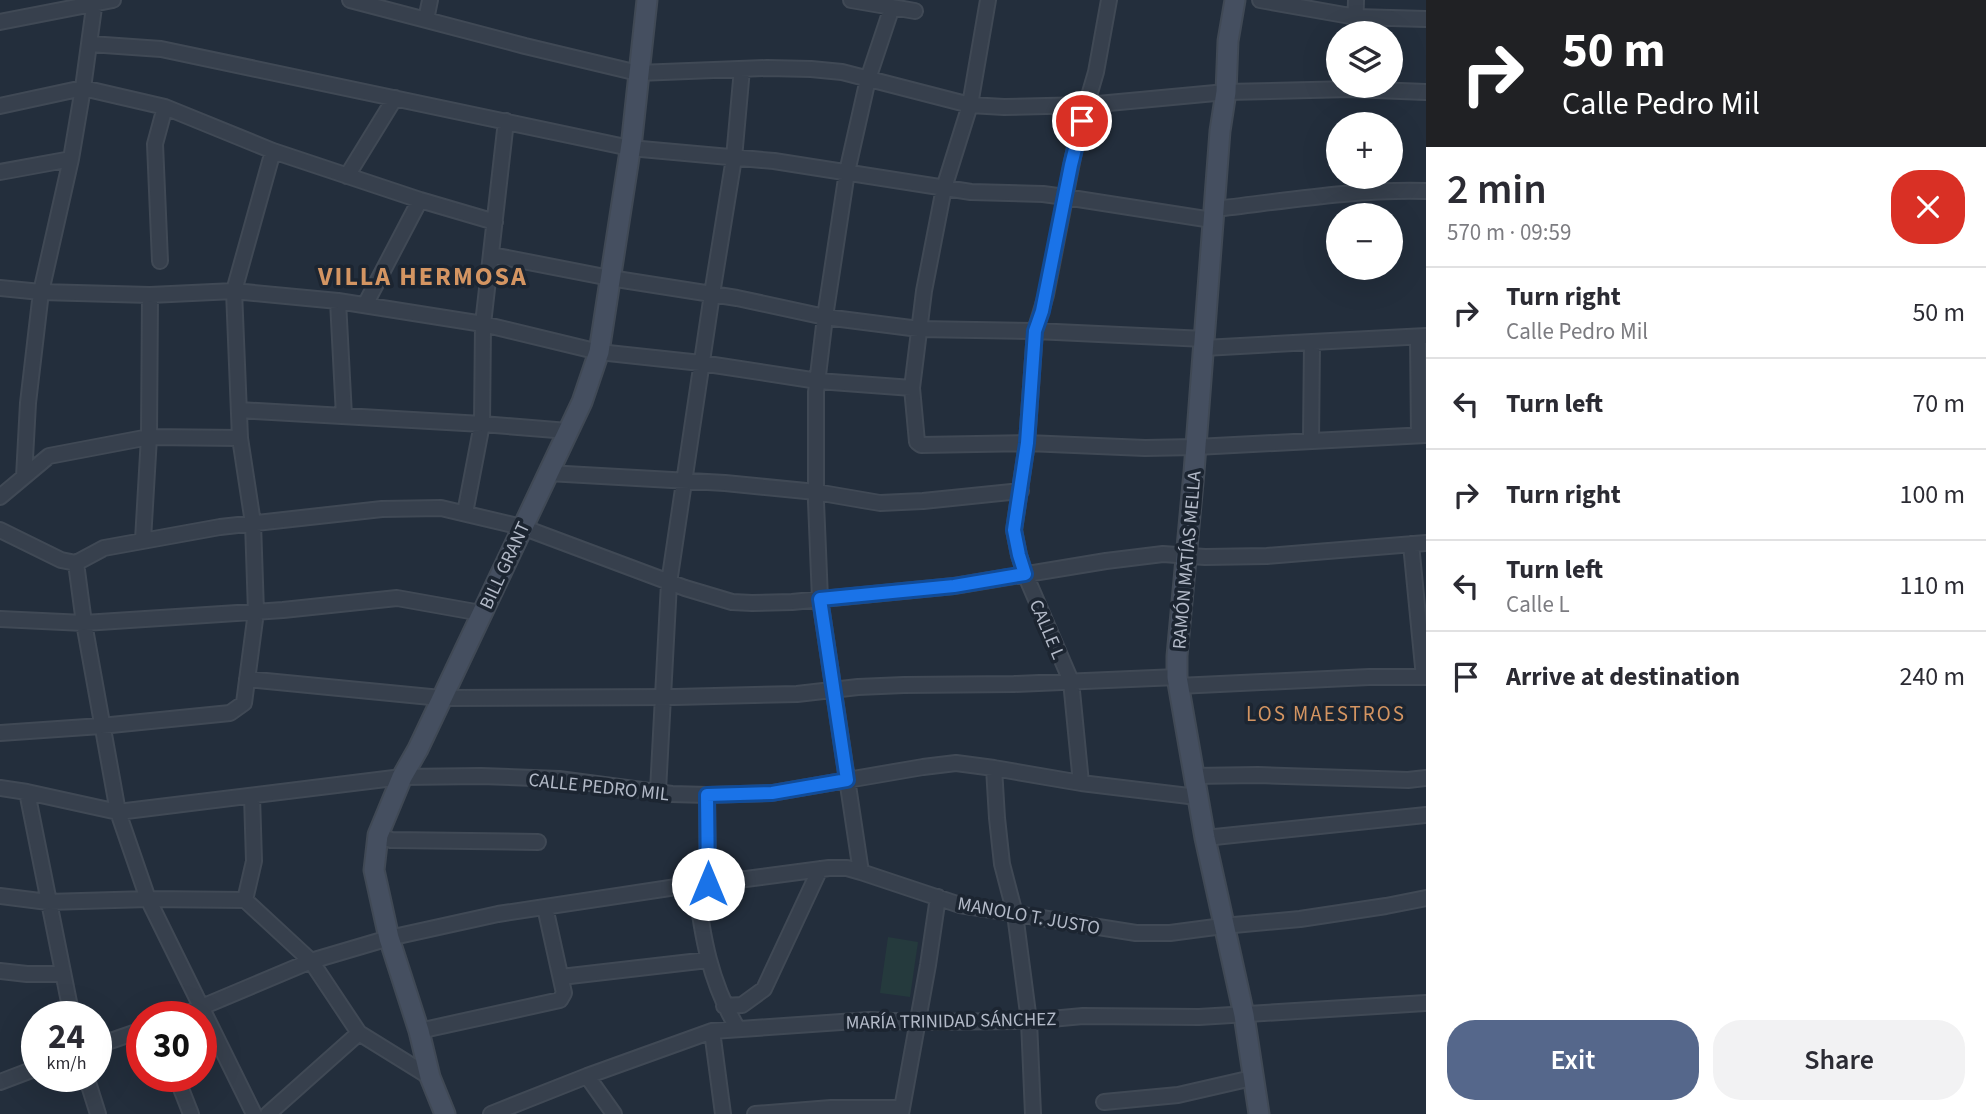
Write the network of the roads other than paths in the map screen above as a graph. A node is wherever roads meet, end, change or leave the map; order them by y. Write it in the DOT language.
graph roads {
  1 [pos="113,0"];
  2 [pos="350,0"];
  3 [pos="430,0"];
  4 [pos="647,0"];
  5 [pos="851,0"];
  6 [pos="988,0"];
  7 [pos="1109,0"];
  8 [pos="1235,0"];
  9 [pos="1260,0"];
  10 [pos="1356,0"];
  11 [pos="94,2"];
  12 [pos="876,2"];
  13 [pos="892,7"];
  14 [pos="915,11"];
  15 [pos="1356,17"];
  16 [pos="1426,19"];
  17 [pos="426,20"];
  18 [pos="1356,21"];
  19 [pos="0,22"];
  20 [pos="90,44"];
  21 [pos="742,69"];
  22 [pos="638,73"];
  23 [pos="868,79"];
  24 [pos="83,88"];
  25 [pos="1326,89"];
  26 [pos="1403,91"];
  27 [pos="1226,92"];
  28 [pos="1426,92"];
  29 [pos="395,98"];
  30 [pos="970,105"];
  31 [pos="1087,105"];
  32 [pos="0,106"];
  33 [pos="165,107"];
  34 [pos="506,121"];
  35 [pos="630,148"];
  36 [pos="273,151"];
  37 [pos="734,158"];
  38 [pos="71,159"];
  39 [pos="0,172"];
  40 [pos="847,172"];
  41 [pos="347,176"];
  42 [pos="944,188"];
  43 [pos="1426,191"];
  44 [pos="1065,197"];
  45 [pos="420,200"];
  46 [pos="1213,215"];
  47 [pos="495,222"];
  48 [pos="492,255"];
  49 [pos="160,261"];
  50 [pos="610,278"];
  51 [pos="0,288"];
  52 [pos="234,291"];
  53 [pos="41,292"];
  54 [pos="712,294"];
  55 [pos="150,295"];
  56 [pos="338,301"];
  57 [pos="365,305"];
  58 [pos="825,317"];
  59 [pos="483,324"];
  60 [pos="919,329"];
  61 [pos="1035,331"];
  62 [pos="1422,337"];
  63 [pos="1311,342"];
  64 [pos="1204,343"];
  65 [pos="599,352"];
  66 [pos="701,363"];
  67 [pos="818,381"];
  68 [pos="912,388"];
  69 [pos="239,410"];
  70 [pos="344,416"];
  71 [pos="482,424"];
  72 [pos="568,431"];
  73 [pos="1423,435"];
  74 [pos="149,437"];
  75 [pos="240,438"];
  76 [pos="1311,441"];
  77 [pos="1027,443"];
  78 [pos="1196,447"];
  79 [pos="548,472"];
  80 [pos="24,477"];
  81 [pos="684,480"];
  82 [pos="1021,491"];
  83 [pos="816,492"];
  84 [pos="0,497"];
  85 [pos="465,513"];
  86 [pos="253,523"];
  87 [pos="522,527"];
  88 [pos="0,530"];
  89 [pos="143,540"];
  90 [pos="1426,543"];
  91 [pos="1410,544"];
  92 [pos="1187,555"];
  93 [pos="76,563"];
  94 [pos="1025,574"];
  95 [pos="669,583"];
  96 [pos="820,599"];
  97 [pos="256,612"];
  98 [pos="481,613"];
  99 [pos="0,619"];
  100 [pos="84,623"];
  101 [pos="1425,677"];
  102 [pos="247,679"];
  103 [pos="1071,681"];
  104 [pos="1178,682"];
  105 [pos="834,690"];
  106 [pos="663,696"];
  107 [pos="441,698"];
  108 [pos="101,726"];
  109 [pos="0,733"];
  110 [pos="994,768"];
  111 [pos="1193,776"];
  112 [pos="402,777"];
  113 [pos="1426,778"];
  114 [pos="847,780"];
  115 [pos="1081,783"];
  116 [pos="0,788"];
  117 [pos="658,791"];
  118 [pos="27,792"];
  119 [pos="707,795"];
  120 [pos="252,796"];
  121 [pos="1197,797"];
  122 [pos="118,811"];
  123 [pos="1426,815"];
  124 [pos="378,835"];
  125 [pos="1205,838"];
  126 [pos="538,842"];
  127 [pos="820,869"];
  128 [pos="861,872"];
  129 [pos="702,884"];
  130 [pos="0,895"];
  131 [pos="938,897"];
  132 [pos="1426,898"];
  133 [pos="148,899"];
  134 [pos="245,900"];
  135 [pos="48,902"];
  136 [pos="545,908"];
  137 [pos="1015,914"];
  138 [pos="1223,926"];
  139 [pos="389,938"];
  140 [pos="708,960"];
  141 [pos="311,961"];
  142 [pos="0,971"];
  143 [pos="63,974"];
  144 [pos="561,977"];
  145 [pos="69,1001"];
  146 [pos="199,1001"];
  147 [pos="217,1002"];
  148 [pos="1426,1003"];
  149 [pos="724,1006"];
  150 [pos="1244,1015"];
  151 [pos="1029,1021"];
  152 [pos="916,1022"];
  153 [pos="738,1029"];
  154 [pos="419,1031"];
  155 [pos="712,1031"];
  156 [pos="359,1033"];
  157 [pos="217,1037"];
  158 [pos="21,1074"];
  159 [pos="587,1076"];
  160 [pos="430,1077"];
  161 [pos="1252,1078"];
  162 [pos="0,1082"];
  163 [pos="91,1092"];
  164 [pos="182,1092"];
  165 [pos="1104,1102"];
  166 [pos="901,1111"];
  167 [pos="98,1114"];
  168 [pos="191,1114"];
  169 [pos="254,1114"];
  170 [pos="268,1114"];
  171 [pos="445,1114"];
  172 [pos="491,1114"];
  173 [pos="614,1114"];
  174 [pos="723,1114"];
  175 [pos="755,1114"];
  176 [pos="1033,1114"];
  177 [pos="1259,1114"];
  1 -- 11 [label="street"];
  2 -- 17 [label="street"];
  3 -- 17 [label="street"];
  4 -- 22 [label="street, BILL GRANT"];
  5 -- 12 [label="street"];
  6 -- 30 [label="street"];
  7 -- 31 [label="street, CALLE L"];
  8 -- 27 [label="street, RAMÓN MATÍAS MELLA"];
  9 -- 15 [label="street"];
  10 -- 15 [label="street"];
  11 -- 19 [label="street"];
  11 -- 20 [label="street"];
  12 -- 13 [label="street"];
  13 -- 14 [label="street"];
  13 -- 23 [label="street"];
  15 -- 16 [label="street"];
  15 -- 18 [label="street"];
  17 -- 22 [label="street"];
  20 -- 24 [label="street"];
  20 -- 29 [label="street"];
  21 -- 22 [label="street"];
  21 -- 23 [label="street"];
  21 -- 37 [label="street"];
  22 -- 35 [label="street, BILL GRANT"];
  23 -- 30 [label="street"];
  23 -- 40 [label="street"];
  24 -- 32 [label="street"];
  24 -- 33 [label="street"];
  24 -- 38 [label="street"];
  25 -- 27 [label="street"];
  26 -- 28 [label="street"];
  27 -- 31 [label="street"];
  27 -- 46 [label="street, RAMÓN MATÍAS MELLA"];
  29 -- 34 [label="street"];
  29 -- 41 [label="street"];
  30 -- 31 [label="street"];
  30 -- 42 [label="street"];
  31 -- 44 [label="street, CALLE L"];
  33 -- 36 [label="street"];
  33 -- 49 [label="street"];
  34 -- 35 [label="street"];
  34 -- 47 [label="street"];
  35 -- 37 [label="street"];
  35 -- 50 [label="street, BILL GRANT"];
  36 -- 41 [label="street"];
  36 -- 52 [label="street"];
  37 -- 40 [label="street"];
  37 -- 54 [label="street"];
  38 -- 39 [label="street"];
  38 -- 53 [label="street"];
  40 -- 42 [label="street"];
  40 -- 58 [label="street"];
  41 -- 45 [label="street"];
  42 -- 44 [label="street"];
  42 -- 60 [label="street"];
  43 -- 46 [label="street"];
  44 -- 46 [label="street"];
  44 -- 61 [label="street, CALLE L"];
  45 -- 47 [label="street"];
  45 -- 57 [label="street"];
  46 -- 64 [label="street, RAMÓN MATÍAS MELLA"];
  47 -- 48 [label="street"];
  48 -- 50 [label="street"];
  48 -- 59 [label="street"];
  50 -- 54 [label="street"];
  50 -- 65 [label="street, BILL GRANT"];
  51 -- 53 [label="street"];
  52 -- 55 [label="street"];
  52 -- 56 [label="street"];
  52 -- 69 [label="street"];
  53 -- 55 [label="street"];
  53 -- 80 [label="street"];
  54 -- 58 [label="street"];
  54 -- 66 [label="street"];
  55 -- 74 [label="street"];
  56 -- 57 [label="street"];
  56 -- 70 [label="street"];
  57 -- 59 [label="street"];
  58 -- 60 [label="street"];
  58 -- 67 [label="street"];
  59 -- 65 [label="street"];
  59 -- 71 [label="street"];
  60 -- 61 [label="street"];
  60 -- 68 [label="street"];
  61 -- 64 [label="street"];
  61 -- 77 [label="street, CALLE L"];
  62 -- 63 [label="street"];
  62 -- 73 [label="street"];
  63 -- 64 [label="street"];
  63 -- 76 [label="street"];
  64 -- 78 [label="street, RAMÓN MATÍAS MELLA"];
  65 -- 66 [label="street"];
  65 -- 72 [label="street, BILL GRANT"];
  66 -- 67 [label="street"];
  66 -- 81 [label="street"];
  67 -- 68 [label="street"];
  67 -- 83 [label="street"];
  68 -- 77 [label="street"];
  69 -- 70 [label="street"];
  69 -- 75 [label="street"];
  70 -- 71 [label="street"];
  71 -- 72 [label="street"];
  71 -- 85 [label="street"];
  72 -- 79 [label="street, BILL GRANT"];
  73 -- 76 [label="street"];
  74 -- 75 [label="street"];
  74 -- 80 [label="street"];
  74 -- 89 [label="street"];
  75 -- 86 [label="street"];
  76 -- 78 [label="street"];
  77 -- 78 [label="street"];
  77 -- 82 [label="street, CALLE L"];
  78 -- 92 [label="street, RAMÓN MATÍAS MELLA"];
  79 -- 81 [label="street"];
  79 -- 87 [label="street, BILL GRANT"];
  80 -- 84 [label="street"];
  81 -- 83 [label="street"];
  81 -- 95 [label="street"];
  82 -- 83 [label="street"];
  82 -- 94 [label="street, CALLE L"];
  83 -- 96 [label="street"];
  85 -- 86 [label="street"];
  85 -- 87 [label="street"];
  86 -- 89 [label="street"];
  86 -- 97 [label="street"];
  87 -- 95 [label="street"];
  87 -- 98 [label="street, BILL GRANT"];
  88 -- 93 [label="street"];
  89 -- 93 [label="street"];
  90 -- 91 [label="street"];
  91 -- 92 [label="street"];
  91 -- 101 [label="street"];
  92 -- 94 [label="street"];
  92 -- 104 [label="street, RAMÓN MATÍAS MELLA"];
  93 -- 100 [label="street"];
  94 -- 96 [label="street"];
  94 -- 103 [label="street, CALLE L"];
  95 -- 96 [label="street"];
  95 -- 106 [label="street"];
  96 -- 105 [label="street"];
  97 -- 98 [label="street"];
  97 -- 100 [label="street"];
  97 -- 102 [label="street"];
  98 -- 107 [label="street, BILL GRANT"];
  99 -- 100 [label="street"];
  100 -- 108 [label="street"];
  101 -- 104 [label="street"];
  102 -- 107 [label="street"];
  102 -- 108 [label="street"];
  103 -- 104 [label="street"];
  103 -- 105 [label="street"];
  103 -- 115 [label="street, CALLE L"];
  104 -- 111 [label="street, RAMÓN MATÍAS MELLA"];
  105 -- 106 [label="street"];
  105 -- 114 [label="street"];
  106 -- 107 [label="street"];
  106 -- 117 [label="street"];
  107 -- 112 [label="street, BILL GRANT"];
  108 -- 109 [label="street"];
  108 -- 122 [label="street"];
  110 -- 114 [label="street, CALLE PEDRO MIL"];
  110 -- 115 [label="street, CALLE PEDRO MIL"];
  110 -- 137 [label="street"];
  111 -- 113 [label="street"];
  111 -- 121 [label="street, RAMÓN MATÍAS MELLA"];
  112 -- 117 [label="street, CALLE PEDRO MIL"];
  112 -- 120 [label="street, CALLE PEDRO MIL"];
  112 -- 124 [label="street, BILL GRANT"];
  114 -- 119 [label="street, CALLE PEDRO MIL"];
  114 -- 128 [label="street"];
  115 -- 121 [label="street, CALLE PEDRO MIL"];
  116 -- 118 [label="street, CALLE PEDRO MIL"];
  117 -- 119 [label="street, CALLE PEDRO MIL"];
  118 -- 122 [label="street, CALLE PEDRO MIL"];
  118 -- 135 [label="street"];
  119 -- 129 [label="street"];
  120 -- 122 [label="street, CALLE PEDRO MIL"];
  120 -- 134 [label="street"];
  121 -- 125 [label="street, RAMÓN MATÍAS MELLA"];
  122 -- 133 [label="street"];
  123 -- 125 [label="street"];
  124 -- 126 [label="street"];
  124 -- 139 [label="street, BILL GRANT"];
  125 -- 138 [label="street, RAMÓN MATÍAS MELLA"];
  127 -- 128 [label="street, MANOLO T. JUSTO"];
  127 -- 129 [label="street, MANOLO T. JUSTO"];
  127 -- 149 [label="street"];
  128 -- 131 [label="street, MANOLO T. JUSTO"];
  129 -- 136 [label="street, MANOLO T. JUSTO"];
  129 -- 140 [label="street"];
  130 -- 135 [label="street"];
  131 -- 137 [label="street, MANOLO T. JUSTO"];
  131 -- 152 [label="street"];
  132 -- 138 [label="street, MANOLO T. JUSTO"];
  133 -- 134 [label="street"];
  133 -- 135 [label="street"];
  133 -- 146 [label="street"];
  134 -- 141 [label="street"];
  135 -- 143 [label="street"];
  136 -- 139 [label="street, MANOLO T. JUSTO"];
  136 -- 144 [label="street"];
  137 -- 138 [label="street, MANOLO T. JUSTO"];
  137 -- 151 [label="street"];
  138 -- 150 [label="street, RAMÓN MATÍAS MELLA"];
  139 -- 141 [label="street, MANOLO T. JUSTO"];
  139 -- 154 [label="street, BILL GRANT"];
  140 -- 144 [label="street"];
  140 -- 149 [label="street"];
  141 -- 147 [label="street, MANOLO T. JUSTO"];
  141 -- 156 [label="street"];
  142 -- 143 [label="street"];
  143 -- 145 [label="street"];
  144 -- 154 [label="street"];
  148 -- 150 [label="street, MARÍA TRINIDAD SÁNCHEZ"];
  149 -- 153 [label="street"];
  150 -- 151 [label="street, MARÍA TRINIDAD SÁNCHEZ"];
  150 -- 161 [label="street, RAMÓN MATÍAS MELLA"];
  151 -- 152 [label="street, MARÍA TRINIDAD SÁNCHEZ"];
  151 -- 176 [label="street"];
  152 -- 153 [label="street, MARÍA TRINIDAD SÁNCHEZ"];
  152 -- 166 [label="street"];
  153 -- 155 [label="street, MARÍA TRINIDAD SÁNCHEZ"];
  154 -- 160 [label="street, BILL GRANT"];
  155 -- 159 [label="street, MARÍA TRINIDAD SÁNCHEZ"];
  155 -- 174 [label="street"];
  156 -- 160 [label="street"];
  156 -- 170 [label="street"];
  157 -- 169 [label="street"];
  158 -- 162 [label="street"];
  159 -- 172 [label="street, MARÍA TRINIDAD SÁNCHEZ"];
  159 -- 173 [label="street"];
  160 -- 171 [label="street, BILL GRANT"];
  161 -- 165 [label="street"];
  161 -- 177 [label="street, RAMÓN MATÍAS MELLA"];
  163 -- 167 [label="street"];
  164 -- 168 [label="street"];
  166 -- 175 [label="street"];
}
